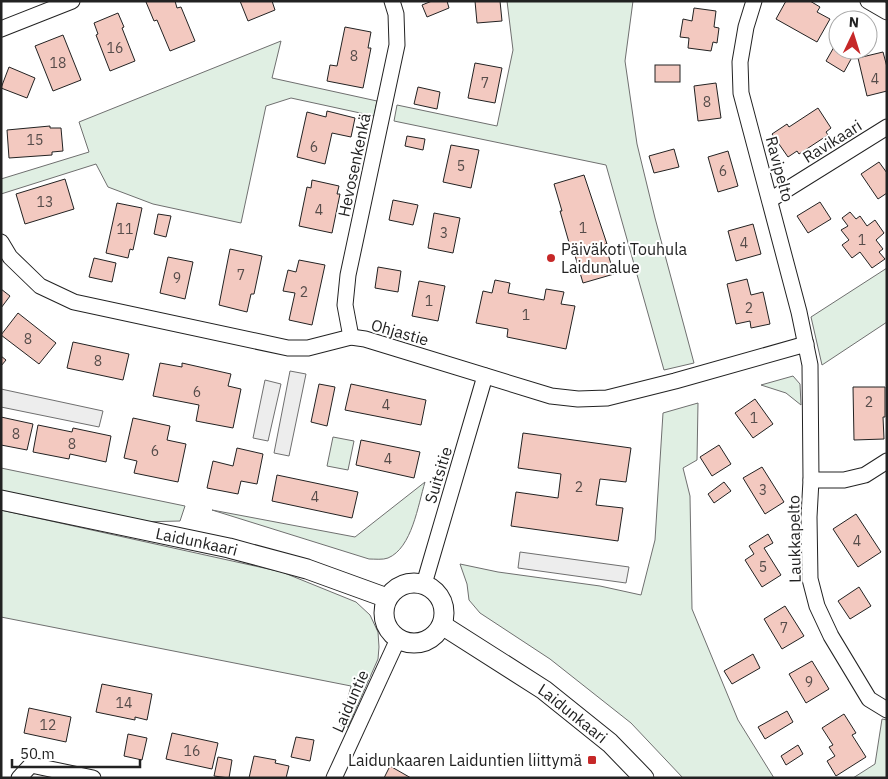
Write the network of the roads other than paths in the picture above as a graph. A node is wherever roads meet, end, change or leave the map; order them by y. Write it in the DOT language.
graph roads {
  1 [pos="72,1"];
  2 [pos="392,1"];
  3 [pos="754,1"];
  4 [pos="868,1"];
  5 [pos="887,12"];
  6 [pos="1,29"];
  7 [pos="887,127"];
  8 [pos="770,200"];
  9 [pos="1,242"];
  10 [pos="351,337"];
  11 [pos="806,344"];
  12 [pos="485,376"];
  13 [pos="887,461"];
  14 [pos="811,480"];
  15 [pos="1,500"];
  16 [pos="424,584"];
  17 [pos="387,598"];
  18 [pos="442,625"];
  19 [pos="398,639"];
  20 [pos="887,710"];
  21 [pos="19,778"];
  22 [pos="92,778"];
  23 [pos="334,778"];
  24 [pos="644,778"];
  1 -- 6 [label="street"];
  2 -- 10 [label="street, Hevosenkenkä"];
  3 -- 8 [label="street, Ravipelto"];
  4 -- 5 [label="street"];
  7 -- 8 [label="street, Ravikaari"];
  8 -- 11 [label="street, Ravipelto"];
  9 -- 10 [label="street, Ohjastie"];
  10 -- 12 [label="street, Ohjastie"];
  11 -- 12 [label="street, Ohjastie"];
  11 -- 14 [label="street, Laukkapelto"];
  12 -- 16 [label="street, Suitsitie"];
  13 -- 14 [label="street"];
  14 -- 20 [label="street, Laukkapelto"];
  15 -- 17 [label="street, Laidunkaari"];
  16 -- 17 [label="street"];
  16 -- 18 [label="street"];
  17 -- 19 [label="street"];
  18 -- 19 [label="street"];
  18 -- 24 [label="street, Laidunkaari"];
  19 -- 23 [label="street, Laiduntie"];
  21 -- 22 [label="street"];
}
